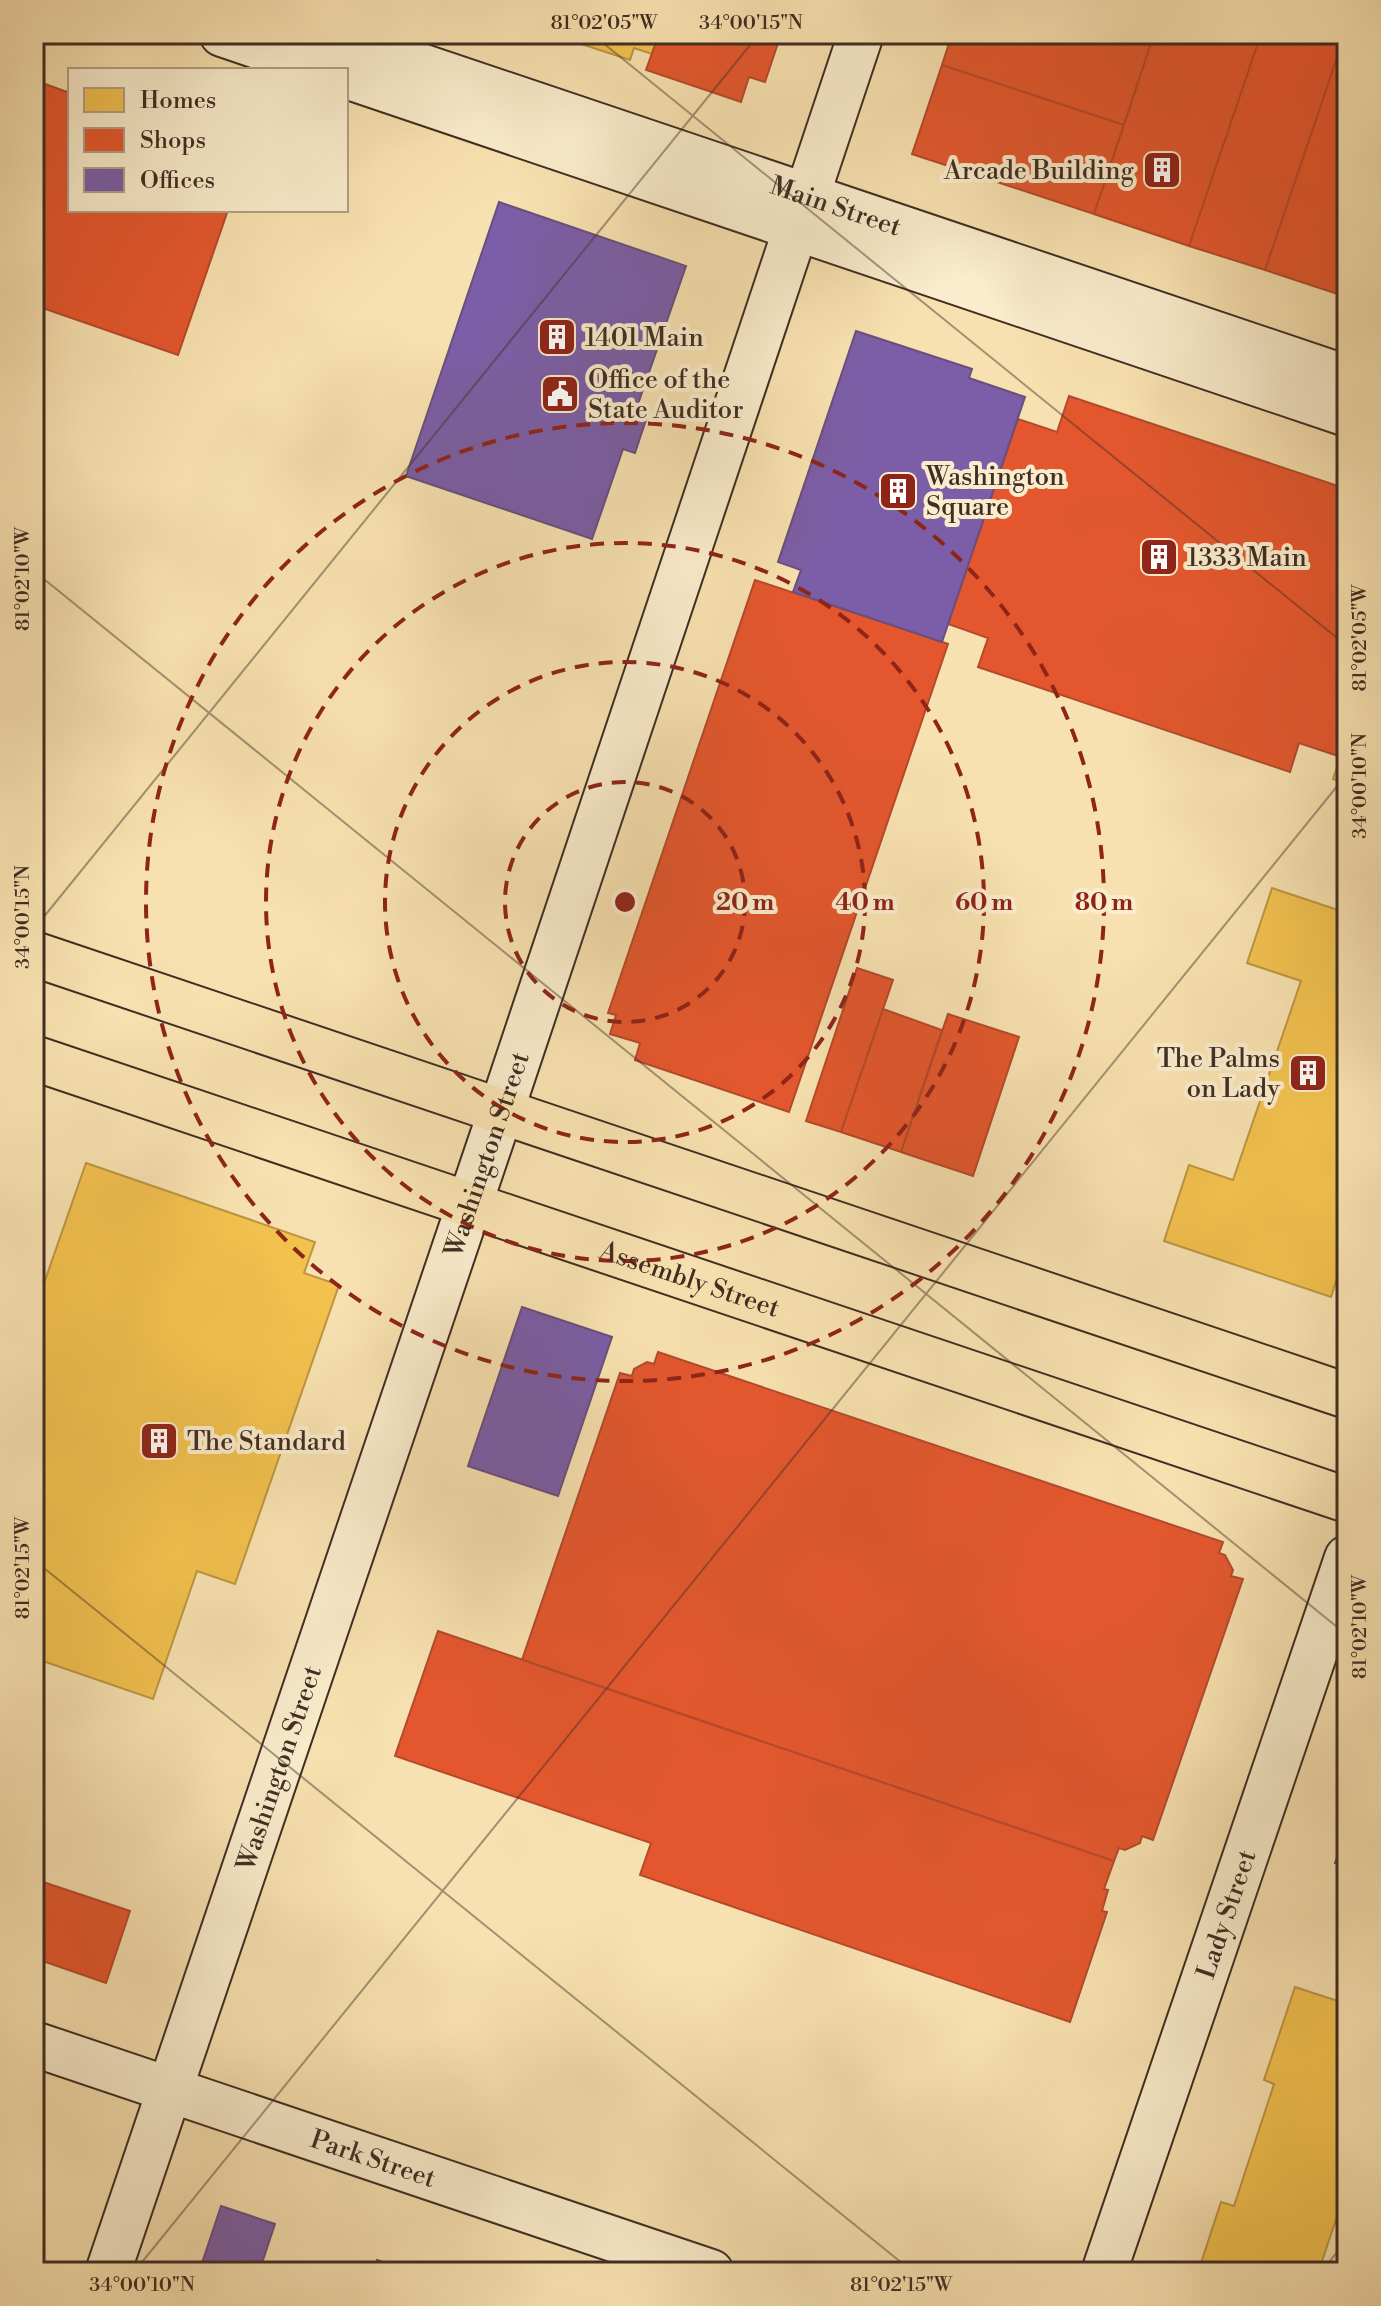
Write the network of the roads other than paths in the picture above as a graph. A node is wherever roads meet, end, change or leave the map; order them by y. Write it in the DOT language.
graph roads {
  1 [pos="222,34"];
  2 [pos="326,34"];
  3 [pos="861,34"];
  4 [pos="322,68"];
  5 [pos="348,77"];
  6 [pos="800,212"];
  7 [pos="1347,378"];
  8 [pos="1347,414"];
  9 [pos="34,954"];
  10 [pos="34,1058"];
  11 [pos="501,1111"];
  12 [pos="470,1204"];
  13 [pos="1347,1396"];
  14 [pos="1347,1500"];
  15 [pos="1347,1558"];
  16 [pos="34,2044"];
  17 [pos="170,2090"];
  18 [pos="108,2272"];
  19 [pos="711,2272"];
  20 [pos="1104,2272"];
  1 -- 4 [label="street"];
  2 -- 6 [label="street, Main Street"];
  3 -- 6 [label="street, Washington Street"];
  5 -- 6 [label="street, Main Street"];
  6 -- 7 [label="street, Main Street"];
  6 -- 8 [label="street, Main Street"];
  6 -- 11 [label="street, Washington Street"];
  9 -- 11 [label="main road"];
  10 -- 12 [label="main road, Assembly Street"];
  11 -- 12 [label="street, Washington Street"];
  11 -- 13 [label="main road"];
  12 -- 14 [label="main road, Assembly Street"];
  12 -- 17 [label="street, Washington Street"];
  15 -- 20 [label="street, Lady Street"];
  16 -- 17 [label="street, Park Street"];
  17 -- 18 [label="street, Washington Street"];
  17 -- 19 [label="street, Park Street"];
}
